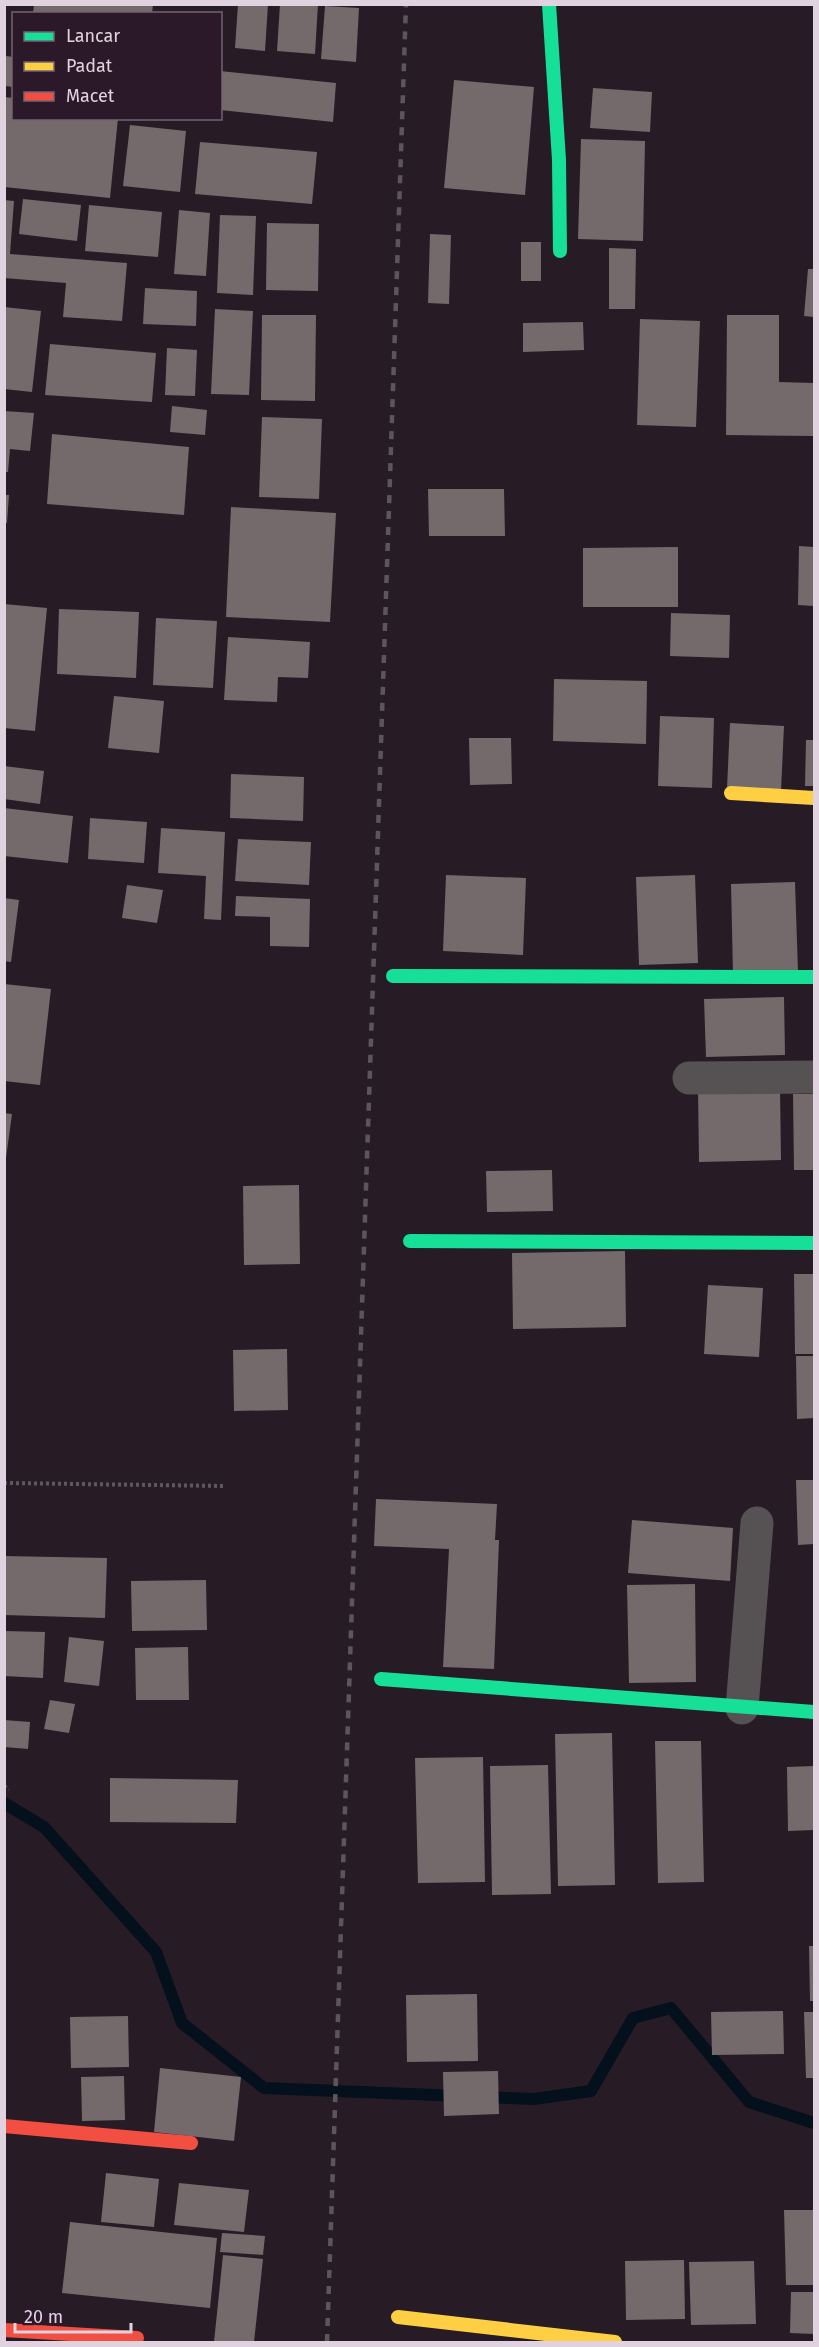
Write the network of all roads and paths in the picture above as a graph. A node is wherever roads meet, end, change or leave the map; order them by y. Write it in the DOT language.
graph roads {
  1 [pos="549,4"];
  2 [pos="560,251"];
  3 [pos="731,793"];
  4 [pos="814,798"];
  5 [pos="393,976"];
  6 [pos="814,977"];
  7 [pos="814,1077"];
  8 [pos="689,1078"];
  9 [pos="410,1241"];
  10 [pos="814,1244"];
  11 [pos="4,1483"];
  12 [pos="226,1486"];
  13 [pos="757,1523"];
  14 [pos="381,1679"];
  15 [pos="742,1708"];
  16 [pos="814,1712"];
  17 [pos="4,1786"];
  18 [pos="9,1790"];
  19 [pos="4,2126"];
  20 [pos="191,2143"];
  21 [pos="398,2317"];
  22 [pos="4,2330"];
  23 [pos="137,2338"];
  24 [pos="603,2342"];
  25 [pos="615,2343"];
  1 -- 2 [label="street"];
  3 -- 4 [label="street"];
  5 -- 6 [label="street"];
  7 -- 8 [label="street"];
  9 -- 10 [label="street"];
  11 -- 12 [label="path"];
  13 -- 15 [label="street"];
  14 -- 15 [label="street"];
  15 -- 16 [label="street"];
  17 -- 18 [label="path"];
  19 -- 20 [label="street"];
  21 -- 24 [label="street"];
  22 -- 23 [label="street"];
  24 -- 25 [label="street"];
}
